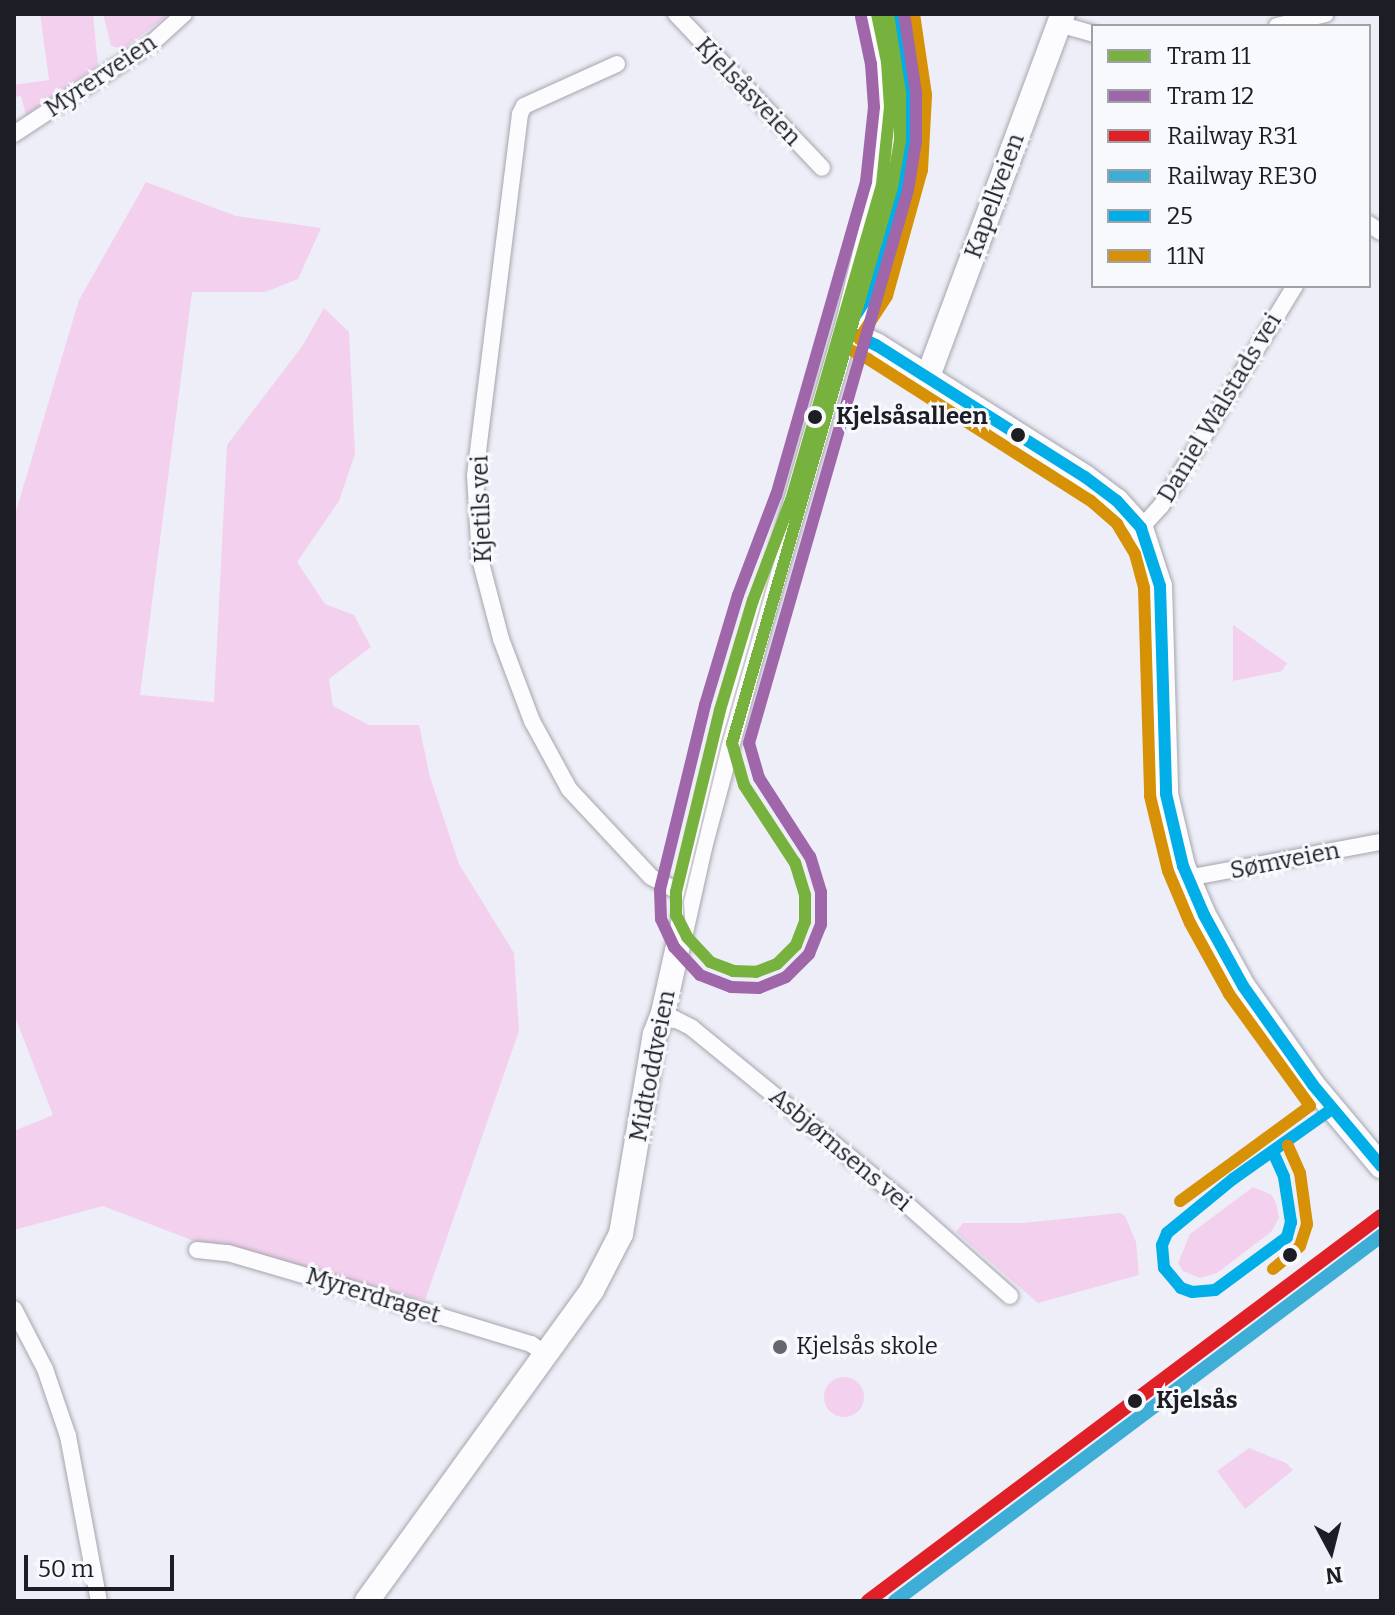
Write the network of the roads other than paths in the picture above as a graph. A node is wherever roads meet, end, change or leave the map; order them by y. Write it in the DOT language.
graph roads {
  1 [pos="184,14"];
  2 [pos="676,14"];
  3 [pos="877,14"];
  4 [pos="898,14"];
  5 [pos="1326,14"];
  6 [pos="1061,19"];
  7 [pos="1285,24"];
  8 [pos="1091,33"];
  9 [pos="617,64"];
  10 [pos="14,134"];
  11 [pos="822,168"];
  12 [pos="1294,288"];
  13 [pos="846,330"];
  14 [pos="927,379"];
  15 [pos="1141,528"];
  16 [pos="1381,842"];
  17 [pos="1188,878"];
  18 [pos="689,897"];
  19 [pos="663,1013"];
  20 [pos="1381,1166"];
  21 [pos="197,1250"];
  22 [pos="1010,1296"];
  23 [pos="14,1309"];
  24 [pos="546,1354"];
  25 [pos="99,1601"];
  26 [pos="367,1601"];
  1 -- 10 [label="street, Myrerveien"];
  2 -- 11 [label="street, Kjelsåsveien"];
  3 -- 13 [label="street"];
  4 -- 13 [label="street"];
  5 -- 7 [label="street"];
  6 -- 8 [label="street"];
  6 -- 14 [label="street, Kapellveien"];
  9 -- 18 [label="street, Kjetils vei"];
  12 -- 15 [label="street, Daniel Walstads vei"];
  13 -- 14 [label="street"];
  13 -- 18 [label="street, Midtoddveien"];
  14 -- 15 [label="street"];
  15 -- 17 [label="street"];
  16 -- 17 [label="street, Sømveien"];
  17 -- 20 [label="street"];
  18 -- 19 [label="street, Midtoddveien"];
  19 -- 22 [label="street, Asbjørnsens vei"];
  19 -- 24 [label="street, Midtoddveien"];
  21 -- 24 [label="street, Myrerdraget"];
  23 -- 25 [label="street"];
  24 -- 26 [label="street, Midtoddveien"];
}
